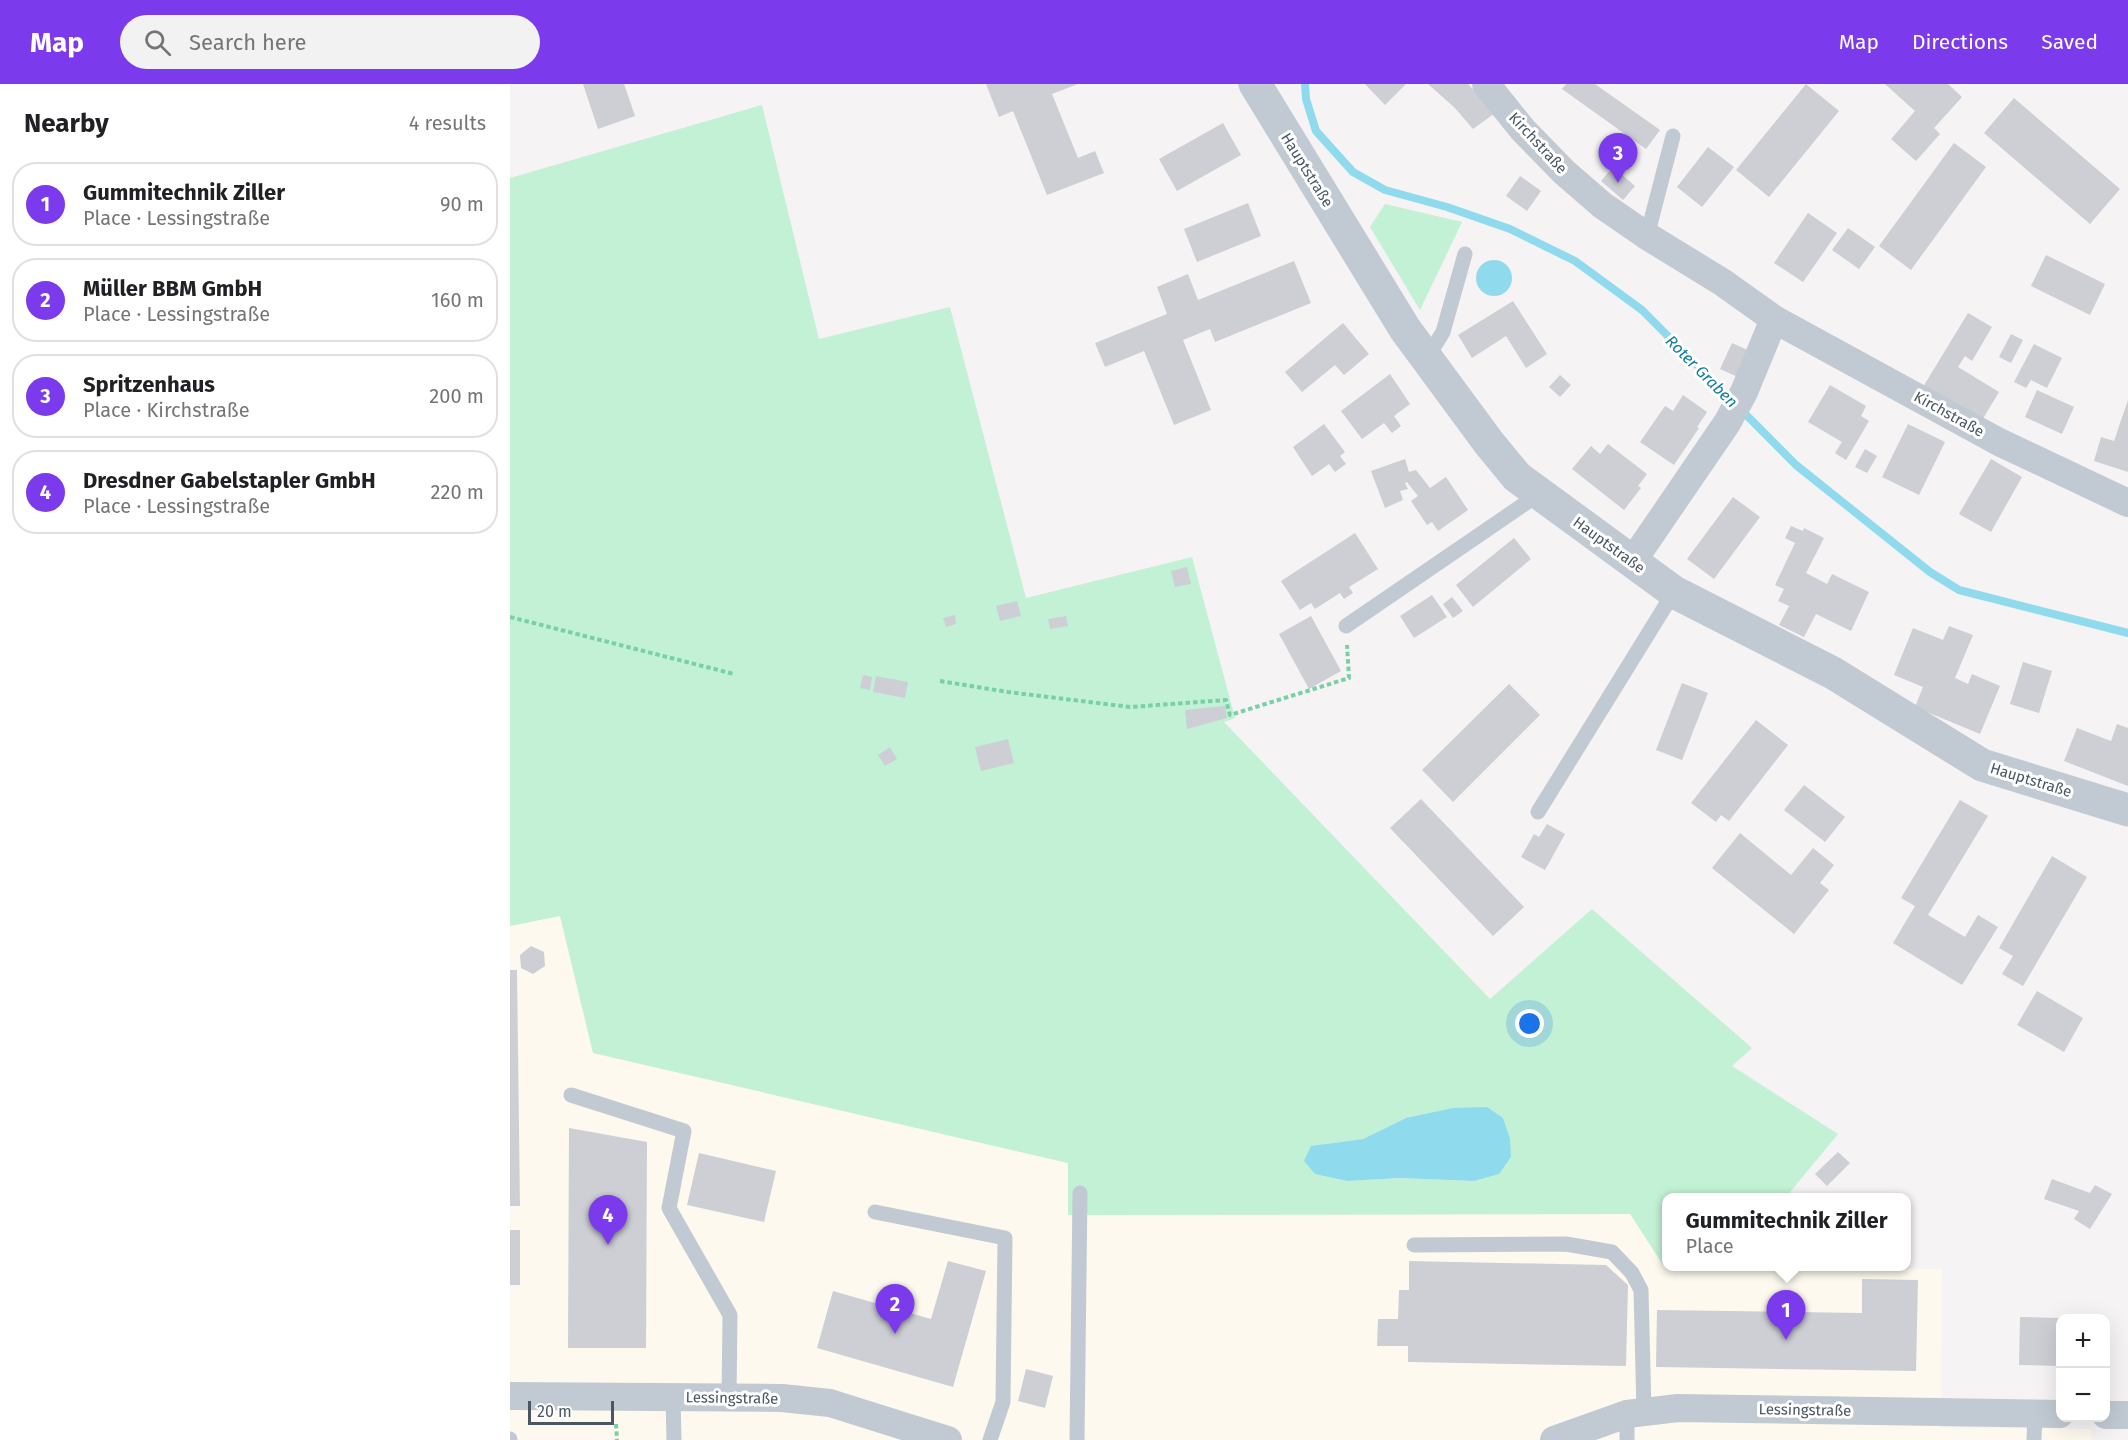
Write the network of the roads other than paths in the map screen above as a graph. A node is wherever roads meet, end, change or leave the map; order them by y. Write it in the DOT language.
graph roads {
  1 [pos="1255,84"];
  2 [pos="1486,84"];
  3 [pos="1673,136"];
  4 [pos="1647,236"];
  5 [pos="1465,254"];
  6 [pos="1774,319"];
  7 [pos="1427,358"];
  8 [pos="1539,494"];
  9 [pos="2128,502"];
  10 [pos="1632,562"];
  11 [pos="1674,592"];
  12 [pos="1346,626"];
  13 [pos="2128,810"];
  14 [pos="1538,812"];
  15 [pos="571,1095"];
  16 [pos="1080,1193"];
  17 [pos="875,1212"];
  18 [pos="1414,1245"];
  19 [pos="510,1396"];
  20 [pos="673,1397"];
  21 [pos="729,1398"];
  22 [pos="2110,1415"];
  23 [pos="2128,1415"];
  24 [pos="1633,1422"];
  25 [pos="2043,1422"];
  26 [pos="674,1440"];
  27 [pos="948,1440"];
  28 [pos="990,1440"];
  29 [pos="1077,1440"];
  30 [pos="1554,1440"];
  1 -- 7 [label="street, Hauptstraße"];
  2 -- 4 [label="street, Kirchstraße"];
  3 -- 4 [label="lane"];
  4 -- 6 [label="street, Kirchstraße"];
  5 -- 7 [label="lane"];
  6 -- 9 [label="street, Kirchstraße"];
  6 -- 10 [label="street"];
  7 -- 8 [label="street, Hauptstraße"];
  8 -- 10 [label="street, Hauptstraße"];
  8 -- 12 [label="lane"];
  10 -- 11 [label="street, Hauptstraße"];
  11 -- 13 [label="street, Hauptstraße"];
  11 -- 14 [label="lane"];
  15 -- 21 [label="lane"];
  16 -- 29 [label="lane"];
  17 -- 28 [label="lane"];
  18 -- 24 [label="lane"];
  19 -- 20 [label="street, Lessingstraße"];
  20 -- 21 [label="street, Lessingstraße"];
  20 -- 26 [label="lane"];
  21 -- 27 [label="street, Lessingstraße"];
  22 -- 23 [label="street"];
  24 -- 25 [label="street, Lessingstraße"];
  24 -- 30 [label="street, Lessingstraße"];
}
